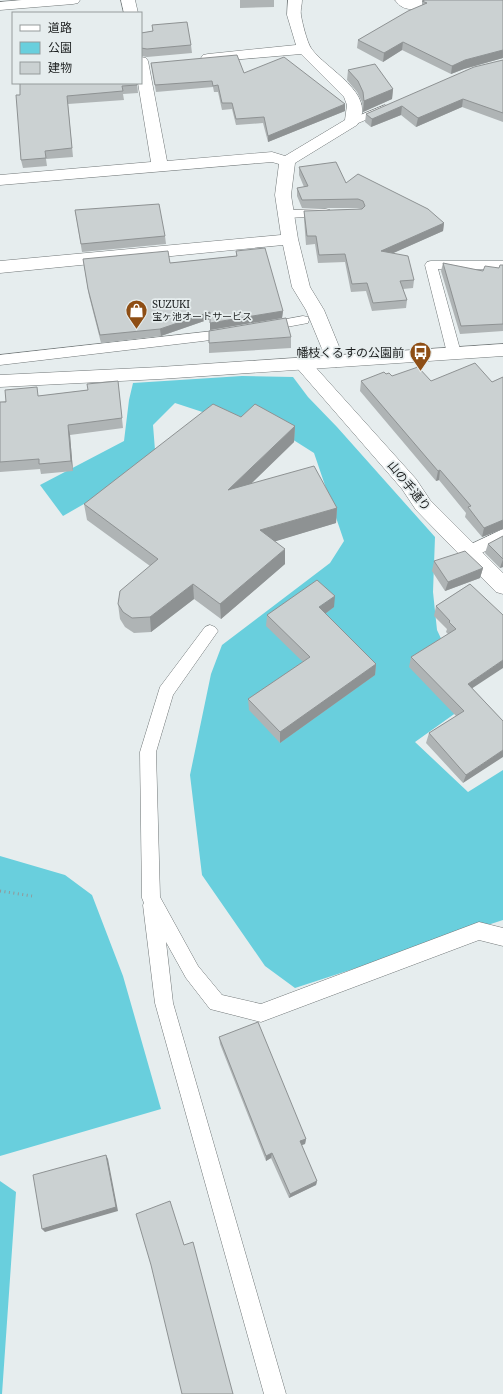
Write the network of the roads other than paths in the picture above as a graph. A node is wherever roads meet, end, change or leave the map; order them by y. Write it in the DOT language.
graph roads {
  1 [pos="73,0"];
  2 [pos="128,0"];
  3 [pos="295,0"];
  4 [pos="402,0"];
  5 [pos="429,0"];
  6 [pos="0,6"];
  7 [pos="130,12"];
  8 [pos="304,49"];
  9 [pos="196,59"];
  10 [pos="142,62"];
  11 [pos="157,63"];
  12 [pos="142,67"];
  13 [pos="396,103"];
  14 [pos="352,122"];
  15 [pos="287,161"];
  16 [pos="160,166"];
  17 [pos="0,180"];
  18 [pos="341,213"];
  19 [pos="286,214"];
  20 [pos="290,239"];
  21 [pos="503,265"];
  22 [pos="0,267"];
  23 [pos="310,319"];
  24 [pos="503,350"];
  25 [pos="454,353"];
  26 [pos="0,360"];
  27 [pos="336,361"];
  28 [pos="303,364"];
  29 [pos="0,366"];
  30 [pos="0,375"];
  31 [pos="0,381"];
  32 [pos="503,535"];
  33 [pos="470,551"];
  34 [pos="503,586"];
  35 [pos="210,630"];
  36 [pos="151,898"];
  37 [pos="503,937"];
  38 [pos="275,1394"];
  1 -- 6 [label="street"];
  2 -- 7 [label="street"];
  3 -- 8 [label="street"];
  4 -- 5 [label="street"];
  8 -- 9 [label="street"];
  8 -- 14 [label="street"];
  10 -- 11 [label="street"];
  12 -- 16 [label="street"];
  13 -- 14 [label="lane"];
  14 -- 15 [label="street"];
  15 -- 16 [label="street"];
  15 -- 19 [label="street"];
  16 -- 17 [label="street"];
  18 -- 19 [label="lane"];
  19 -- 20 [label="street"];
  20 -- 22 [label="street"];
  20 -- 23 [label="street"];
  21 -- 25 [label="lane"];
  23 -- 26 [label="lane"];
  23 -- 27 [label="street"];
  24 -- 25 [label="street"];
  25 -- 27 [label="street"];
  27 -- 28 [label="street"];
  28 -- 31 [label="street"];
  28 -- 33 [label="street, 山の手通り"];
  29 -- 30 [label="street"];
  32 -- 33 [label="lane"];
  33 -- 34 [label="street, 山の手通り"];
  35 -- 36 [label="lane"];
  36 -- 37 [label="lane"];
  36 -- 38 [label="lane"];
}
